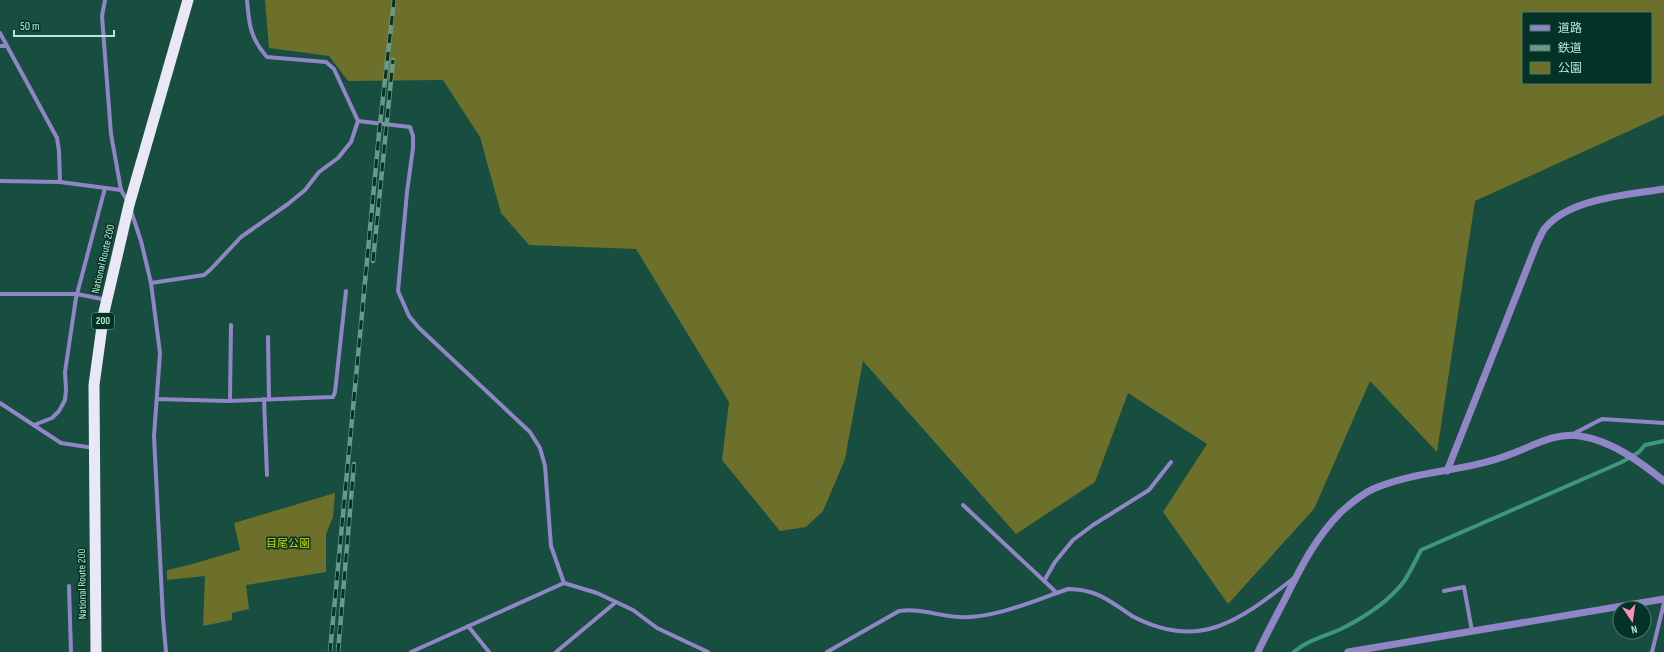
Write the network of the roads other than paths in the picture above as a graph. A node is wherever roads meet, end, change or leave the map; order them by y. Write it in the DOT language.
graph roads {
  1 [pos="105,0"];
  2 [pos="188,0"];
  3 [pos="247,0"];
  4 [pos="0,33"];
  5 [pos="0,46"];
  6 [pos="7,46"];
  7 [pos="358,121"];
  8 [pos="0,181"];
  9 [pos="60,182"];
  10 [pos="105,188"];
  11 [pos="1664,188"];
  12 [pos="121,190"];
  13 [pos="130,205"];
  14 [pos="151,283"];
  15 [pos="346,292"];
  16 [pos="0,294"];
  17 [pos="77,294"];
  18 [pos="107,300"];
  19 [pos="231,325"];
  20 [pos="268,337"];
  21 [pos="157,399"];
  22 [pos="266,399"];
  23 [pos="230,400"];
  24 [pos="0,403"];
  25 [pos="1664,422"];
  26 [pos="34,425"];
  27 [pos="1571,436"];
  28 [pos="94,448"];
  29 [pos="1171,462"];
  30 [pos="1447,471"];
  31 [pos="267,475"];
  32 [pos="1664,481"];
  33 [pos="963,505"];
  34 [pos="1297,575"];
  35 [pos="1044,581"];
  36 [pos="564,583"];
  37 [pos="69,586"];
  38 [pos="1444,591"];
  39 [pos="1057,593"];
  40 [pos="1664,599"];
  41 [pos="616,602"];
  42 [pos="1664,603"];
  43 [pos="468,626"];
  44 [pos="1472,631"];
  45 [pos="71,652"];
  46 [pos="96,652"];
  47 [pos="166,652"];
  48 [pos="411,652"];
  49 [pos="489,652"];
  50 [pos="556,652"];
  51 [pos="708,652"];
  52 [pos="827,652"];
  53 [pos="1258,652"];
  54 [pos="1348,652"];
  55 [pos="1652,652"];
  1 -- 12 [label="street"];
  2 -- 13 [label="highway, National Route 200 / 200"];
  3 -- 7 [label="street"];
  4 -- 6 [label="street"];
  5 -- 6 [label="street"];
  6 -- 9 [label="street"];
  7 -- 14 [label="street"];
  7 -- 36 [label="street"];
  8 -- 9 [label="street"];
  9 -- 10 [label="street"];
  10 -- 12 [label="street"];
  10 -- 17 [label="street"];
  11 -- 30 [label="street"];
  12 -- 13 [label="street"];
  13 -- 14 [label="street"];
  13 -- 18 [label="highway, National Route 200 / 200"];
  14 -- 21 [label="street"];
  15 -- 22 [label="street"];
  16 -- 17 [label="street"];
  17 -- 18 [label="street"];
  17 -- 26 [label="street"];
  18 -- 28 [label="highway, National Route 200 / 200"];
  19 -- 23 [label="street"];
  20 -- 22 [label="street"];
  21 -- 23 [label="street"];
  21 -- 47 [label="street"];
  22 -- 23 [label="street"];
  22 -- 31 [label="street"];
  24 -- 26 [label="street"];
  25 -- 27 [label="street"];
  26 -- 28 [label="street"];
  27 -- 30 [label="street"];
  27 -- 32 [label="street"];
  28 -- 46 [label="highway, National Route 200 / 200"];
  29 -- 35 [label="street"];
  30 -- 34 [label="street"];
  33 -- 35 [label="street"];
  34 -- 39 [label="street"];
  34 -- 53 [label="street"];
  35 -- 39 [label="street"];
  36 -- 41 [label="street"];
  36 -- 43 [label="street"];
  37 -- 45 [label="street"];
  38 -- 44 [label="street"];
  39 -- 52 [label="street"];
  40 -- 44 [label="street"];
  41 -- 50 [label="street"];
  41 -- 51 [label="street"];
  42 -- 55 [label="street"];
  43 -- 48 [label="street"];
  43 -- 49 [label="street"];
  44 -- 54 [label="street"];
}
